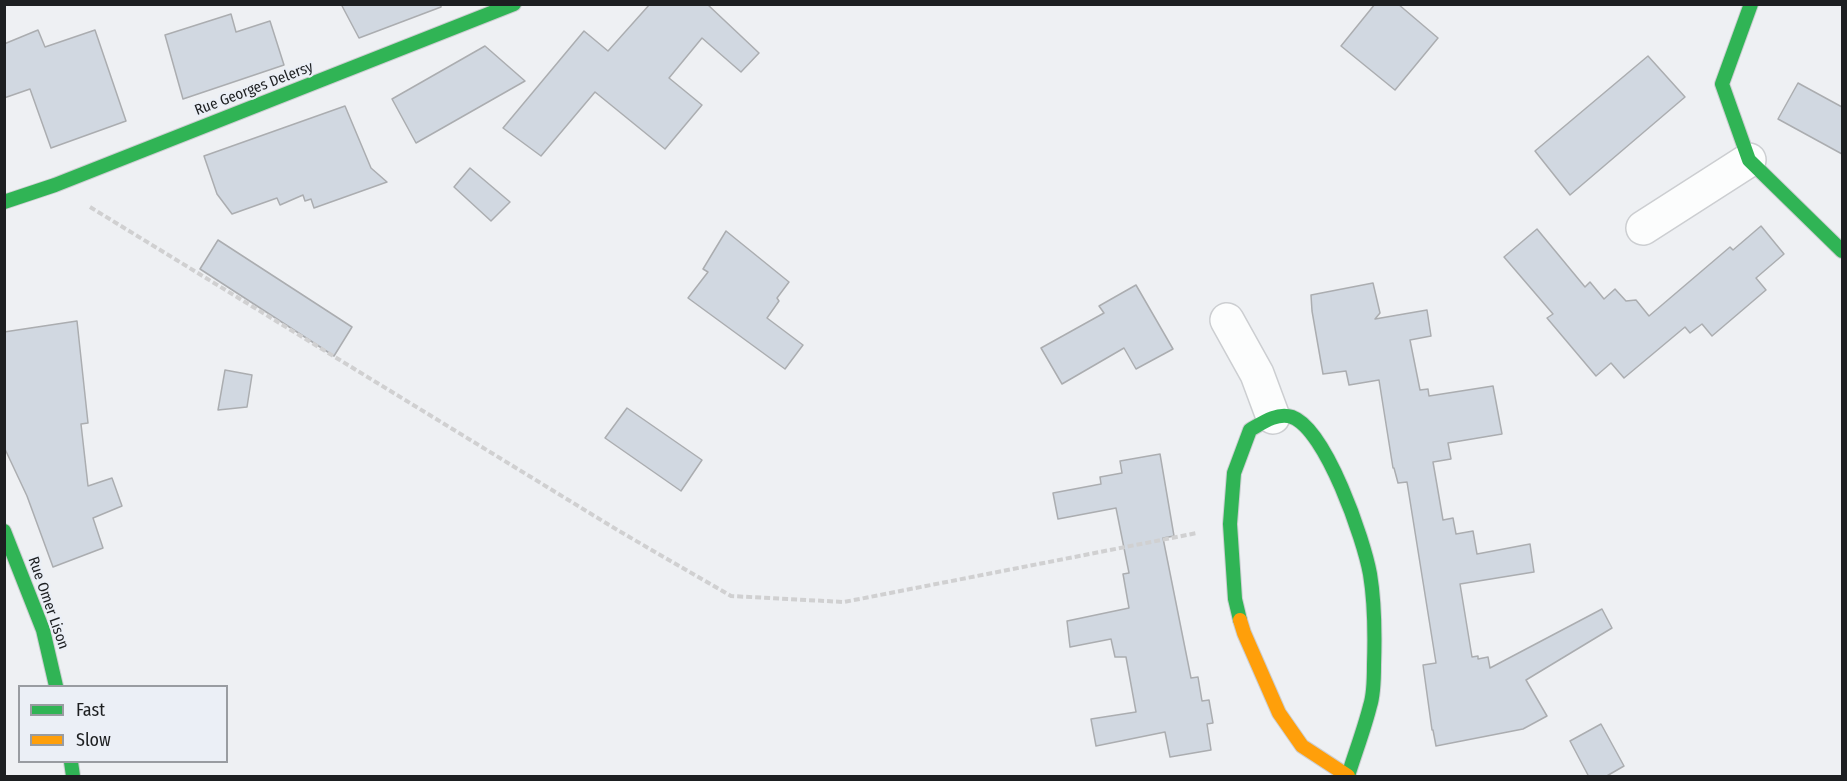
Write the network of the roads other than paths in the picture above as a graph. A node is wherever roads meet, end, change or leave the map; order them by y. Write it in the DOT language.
graph roads {
  1 [pos="514,4"];
  2 [pos="1751,4"];
  3 [pos="1749,160"];
  4 [pos="4,202"];
  5 [pos="1643,228"];
  6 [pos="1842,251"];
  7 [pos="1227,320"];
  8 [pos="1273,417"];
  9 [pos="4,531"];
  10 [pos="56,685"];
  11 [pos="1348,776"];
  1 -- 4 [label="street, Rue Georges Delersy"];
  2 -- 3 [label="street"];
  3 -- 5 [label="street"];
  3 -- 6 [label="street"];
  7 -- 8 [label="street"];
  8 -- 11 [label="street"];
  8 -- 11 [label="street"];
  9 -- 10 [label="street, Rue Omer Lison"];
}
